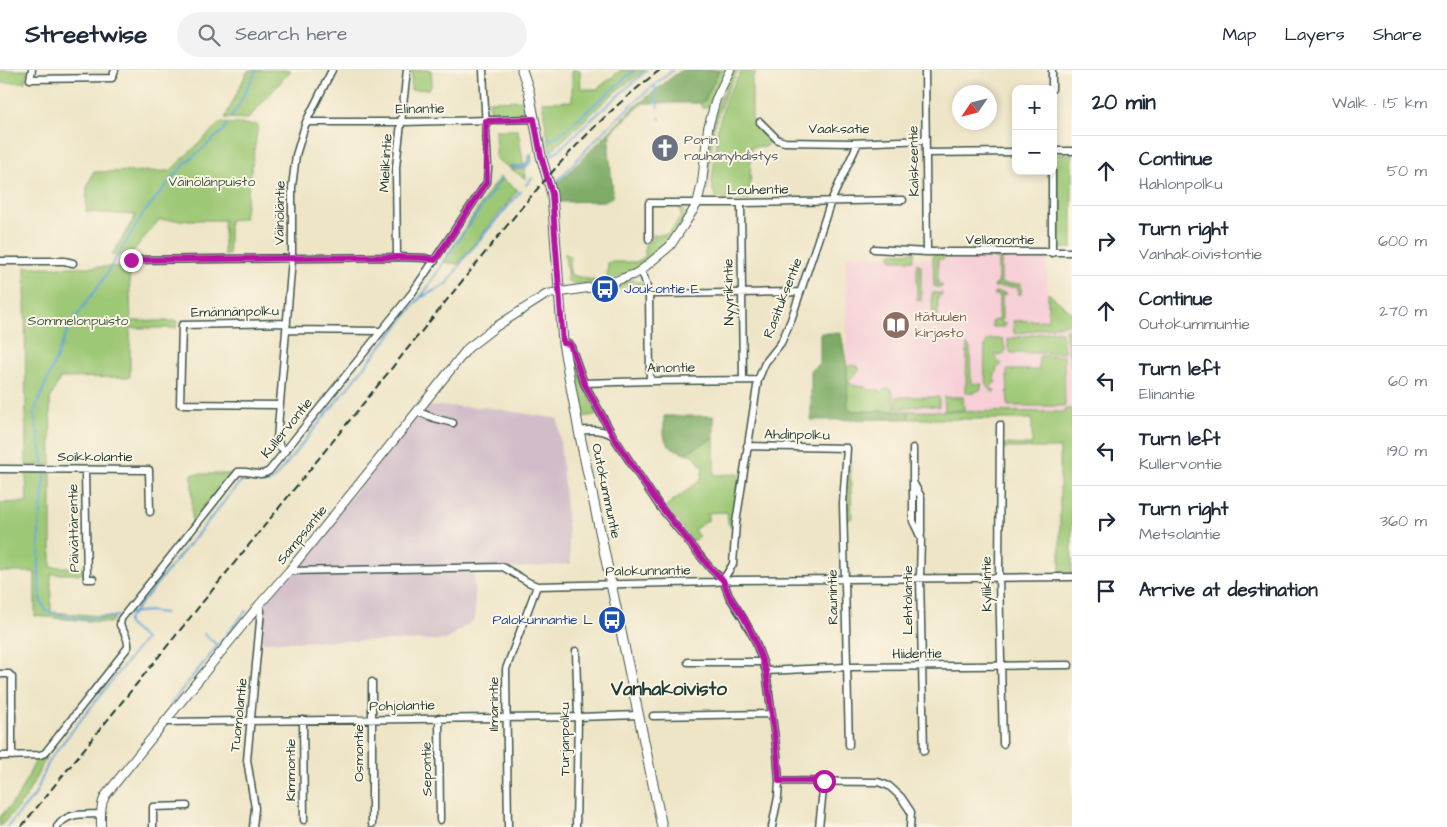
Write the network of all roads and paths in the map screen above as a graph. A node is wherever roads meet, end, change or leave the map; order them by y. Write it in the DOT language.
graph roads {
  1 [pos="32,70"];
  2 [pos="115,70"];
  3 [pos="332,70"];
  4 [pos="407,70"];
  5 [pos="484,70"];
  6 [pos="522,70"];
  7 [pos="730,70"];
  8 [pos="925,70"];
  9 [pos="1052,70"];
  10 [pos="1052,85"];
  11 [pos="534,119"];
  12 [pos="486,121"];
  13 [pos="306,122"];
  14 [pos="401,122"];
  15 [pos="760,122"];
  16 [pos="926,140"];
  17 [pos="858,142"];
  18 [pos="1057,151"];
  19 [pos="1072,151"];
  20 [pos="1012,152"];
  21 [pos="926,153"];
  22 [pos="1052,175"];
  23 [pos="903,200"];
  24 [pos="832,201"];
  25 [pos="741,203"];
  26 [pos="697,204"];
  27 [pos="649,239"];
  28 [pos="874,249"];
  29 [pos="927,252"];
  30 [pos="1072,252"];
  31 [pos="1052,253"];
  32 [pos="397,257"];
  33 [pos="292,259"];
  34 [pos="131,260"];
  35 [pos="435,260"];
  36 [pos="0,262"];
  37 [pos="73,263"];
  38 [pos="640,271"];
  39 [pos="559,292"];
  40 [pos="741,292"];
  41 [pos="800,292"];
  42 [pos="649,294"];
  43 [pos="287,327"];
  44 [pos="381,331"];
  45 [pos="563,343"];
  46 [pos="743,380"];
  47 [pos="758,380"];
  48 [pos="650,381"];
  49 [pos="584,383"];
  50 [pos="279,405"];
  51 [pos="416,412"];
  52 [pos="453,423"];
  53 [pos="1000,425"];
  54 [pos="579,431"];
  55 [pos="613,436"];
  56 [pos="747,446"];
  57 [pos="847,448"];
  58 [pos="912,448"];
  59 [pos="286,451"];
  60 [pos="0,469"];
  61 [pos="85,470"];
  62 [pos="150,512"];
  63 [pos="289,571"];
  64 [pos="999,577"];
  65 [pos="1072,577"];
  66 [pos="920,578"];
  67 [pos="93,579"];
  68 [pos="845,579"];
  69 [pos="723,580"];
  70 [pos="611,585"];
  71 [pos="537,586"];
  72 [pos="260,606"];
  73 [pos="576,651"];
  74 [pos="688,662"];
  75 [pos="763,662"];
  76 [pos="1001,665"];
  77 [pos="1069,665"];
  78 [pos="922,666"];
  79 [pos="847,667"];
  80 [pos="766,671"];
  81 [pos="0,674"];
  82 [pos="372,682"];
  83 [pos="772,714"];
  84 [pos="639,715"];
  85 [pos="653,716"];
  86 [pos="506,717"];
  87 [pos="578,717"];
  88 [pos="439,718"];
  89 [pos="371,719"];
  90 [pos="252,720"];
  91 [pos="303,720"];
  92 [pos="166,722"];
  93 [pos="1003,744"];
  94 [pos="849,745"];
  95 [pos="924,752"];
  96 [pos="0,756"];
  97 [pos="12,756"];
  98 [pos="779,781"];
  99 [pos="824,781"];
  100 [pos="187,806"];
  101 [pos="100,814"];
  102 [pos="304,820"];
  103 [pos="440,820"];
  104 [pos="372,824"];
  105 [pos="58,827"];
  106 [pos="102,827"];
  107 [pos="153,827"];
  108 [pos="253,827"];
  109 [pos="508,827"];
  110 [pos="576,827"];
  111 [pos="662,827"];
  112 [pos="772,827"];
  113 [pos="819,827"];
  114 [pos="910,827"];
  1 -- 2 [label="street"];
  3 -- 13 [label="street, Väinöläntie"];
  4 -- 14 [label="street, Mielikintie"];
  5 -- 12 [label="street, Kullervontie"];
  6 -- 11 [label="main road, Outokummuntie"];
  7 -- 26 [label="street, Sampsantie"];
  8 -- 16 [label="street, Kalskeentie"];
  9 -- 10 [label="street"];
  11 -- 12 [label="street, Elinantie"];
  11 -- 39 [label="main road, Outokummuntie"];
  12 -- 14 [label="street, Elinantie"];
  12 -- 35 [label="street, Kullervontie"];
  13 -- 14 [label="street, Elinantie"];
  13 -- 33 [label="street, Väinöläntie"];
  14 -- 32 [label="street, Mielikintie"];
  15 -- 17 [label="street, Vaaksatie"];
  16 -- 17 [label="street, Vaaksatie"];
  16 -- 21 [label="street, Kalskeentie"];
  17 -- 24 [label="street, Rasituksentie"];
  18 -- 19 [label="street"];
  20 -- 21 [label="street"];
  21 -- 29 [label="street, Kalskeentie"];
  22 -- 31 [label="street"];
  23 -- 24 [label="street, Louhentie"];
  24 -- 25 [label="street, Louhentie"];
  24 -- 41 [label="street, Rasituksentie"];
  25 -- 26 [label="street, Louhentie"];
  25 -- 40 [label="street, Nyyrikintie"];
  26 -- 27 [label="street, Louhentie"];
  26 -- 38 [label="street, Sampsantie"];
  28 -- 29 [label="street, Vellamontie"];
  29 -- 31 [label="street, Vellamontie"];
  30 -- 31 [label="street, Vellamontie"];
  32 -- 33 [label="street"];
  32 -- 35 [label="street"];
  33 -- 34 [label="street"];
  33 -- 43 [label="street, Väinöläntie"];
  35 -- 44 [label="street, Kullervontie"];
  36 -- 37 [label="street"];
  38 -- 39 [label="street, Sampsantie"];
  38 -- 42 [label="street"];
  39 -- 45 [label="main road, Outokummuntie"];
  39 -- 51 [label="street, Sampsantie"];
  40 -- 41 [label="street"];
  40 -- 42 [label="street"];
  40 -- 46 [label="street, Nyyrikintie"];
  41 -- 47 [label="street, Rasituksentie"];
  42 -- 48 [label="street"];
  43 -- 44 [label="street"];
  43 -- 50 [label="street, Väinöläntie"];
  43 -- 50 [label="street, Emännänpolku"];
  44 -- 59 [label="street, Kullervontie"];
  45 -- 49 [label="street"];
  45 -- 54 [label="main road, Outokummuntie"];
  46 -- 47 [label="street, Ainontie"];
  46 -- 48 [label="street, Ainontie"];
  47 -- 56 [label="street, Rasituksentie"];
  48 -- 49 [label="street, Ainontie"];
  49 -- 55 [label="street"];
  50 -- 59 [label="street, Väinöläntie"];
  51 -- 52 [label="street"];
  51 -- 63 [label="street, Sampsantie"];
  53 -- 64 [label="street, Kyllikintie"];
  54 -- 55 [label="street"];
  54 -- 70 [label="main road, Outokummuntie"];
  55 -- 69 [label="street"];
  56 -- 57 [label="street, Ahdinpolku"];
  56 -- 69 [label="street, Rasituksentie"];
  57 -- 68 [label="street, Raunintie"];
  58 -- 66 [label="street, Lehtolantie"];
  59 -- 97 [label="street, Kullervontie"];
  60 -- 61 [label="street, Soikkolantie"];
  61 -- 62 [label="street, Soikkolantie"];
  61 -- 67 [label="street, Päivättärentie"];
  63 -- 71 [label="street, Palokunnantie"];
  63 -- 72 [label="street, Sampsantie"];
  64 -- 65 [label="street, Palokunnantie"];
  64 -- 66 [label="street, Palokunnantie"];
  64 -- 76 [label="street, Kyllikintie"];
  66 -- 68 [label="street, Palokunnantie"];
  66 -- 78 [label="street, Lehtolantie"];
  68 -- 69 [label="street, Palokunnantie"];
  68 -- 79 [label="street, Raunintie"];
  69 -- 70 [label="street, Palokunnantie"];
  69 -- 75 [label="street"];
  70 -- 71 [label="street, Palokunnantie"];
  70 -- 84 [label="main road, Outokummuntie"];
  71 -- 86 [label="street, Ilmarintie"];
  72 -- 90 [label="street, Tuomolantie"];
  72 -- 92 [label="street, Sampsantie"];
  73 -- 87 [label="street, Turjanpolku"];
  74 -- 75 [label="street"];
  75 -- 80 [label="street"];
  76 -- 77 [label="street, Hiidentie"];
  76 -- 78 [label="street, Hiidentie"];
  76 -- 93 [label="street, Kyllikintie"];
  78 -- 79 [label="street, Hiidentie"];
  78 -- 95 [label="street, Lehtolantie"];
  79 -- 80 [label="street, Hiidentie"];
  79 -- 94 [label="street, Raunintie"];
  80 -- 83 [label="street"];
  81 -- 97 [label="street"];
  82 -- 89 [label="street, Osmontie"];
  83 -- 85 [label="street"];
  83 -- 98 [label="street"];
  84 -- 87 [label="street, Pohjolantie"];
  84 -- 111 [label="main road, Outokummuntie"];
  86 -- 87 [label="street, Pohjolantie"];
  86 -- 88 [label="street, Pohjolantie"];
  86 -- 109 [label="street, Ilmarintie"];
  87 -- 110 [label="street, Turjanpolku"];
  88 -- 89 [label="street, Pohjolantie"];
  88 -- 103 [label="street, Sepontie"];
  89 -- 91 [label="street, Pohjolantie"];
  89 -- 104 [label="street, Osmontie"];
  90 -- 91 [label="street, Pohjolantie"];
  90 -- 92 [label="street, Pohjolantie"];
  90 -- 108 [label="street, Tuomolantie"];
  91 -- 102 [label="street, Kimmontie"];
  92 -- 101 [label="street, Sampsantie"];
  96 -- 97 [label="street"];
  98 -- 99 [label="street"];
  98 -- 112 [label="street"];
  99 -- 113 [label="street"];
  99 -- 114 [label="street"];
  100 -- 107 [label="street"];
  101 -- 105 [label="street"];
  101 -- 106 [label="street"];
}
